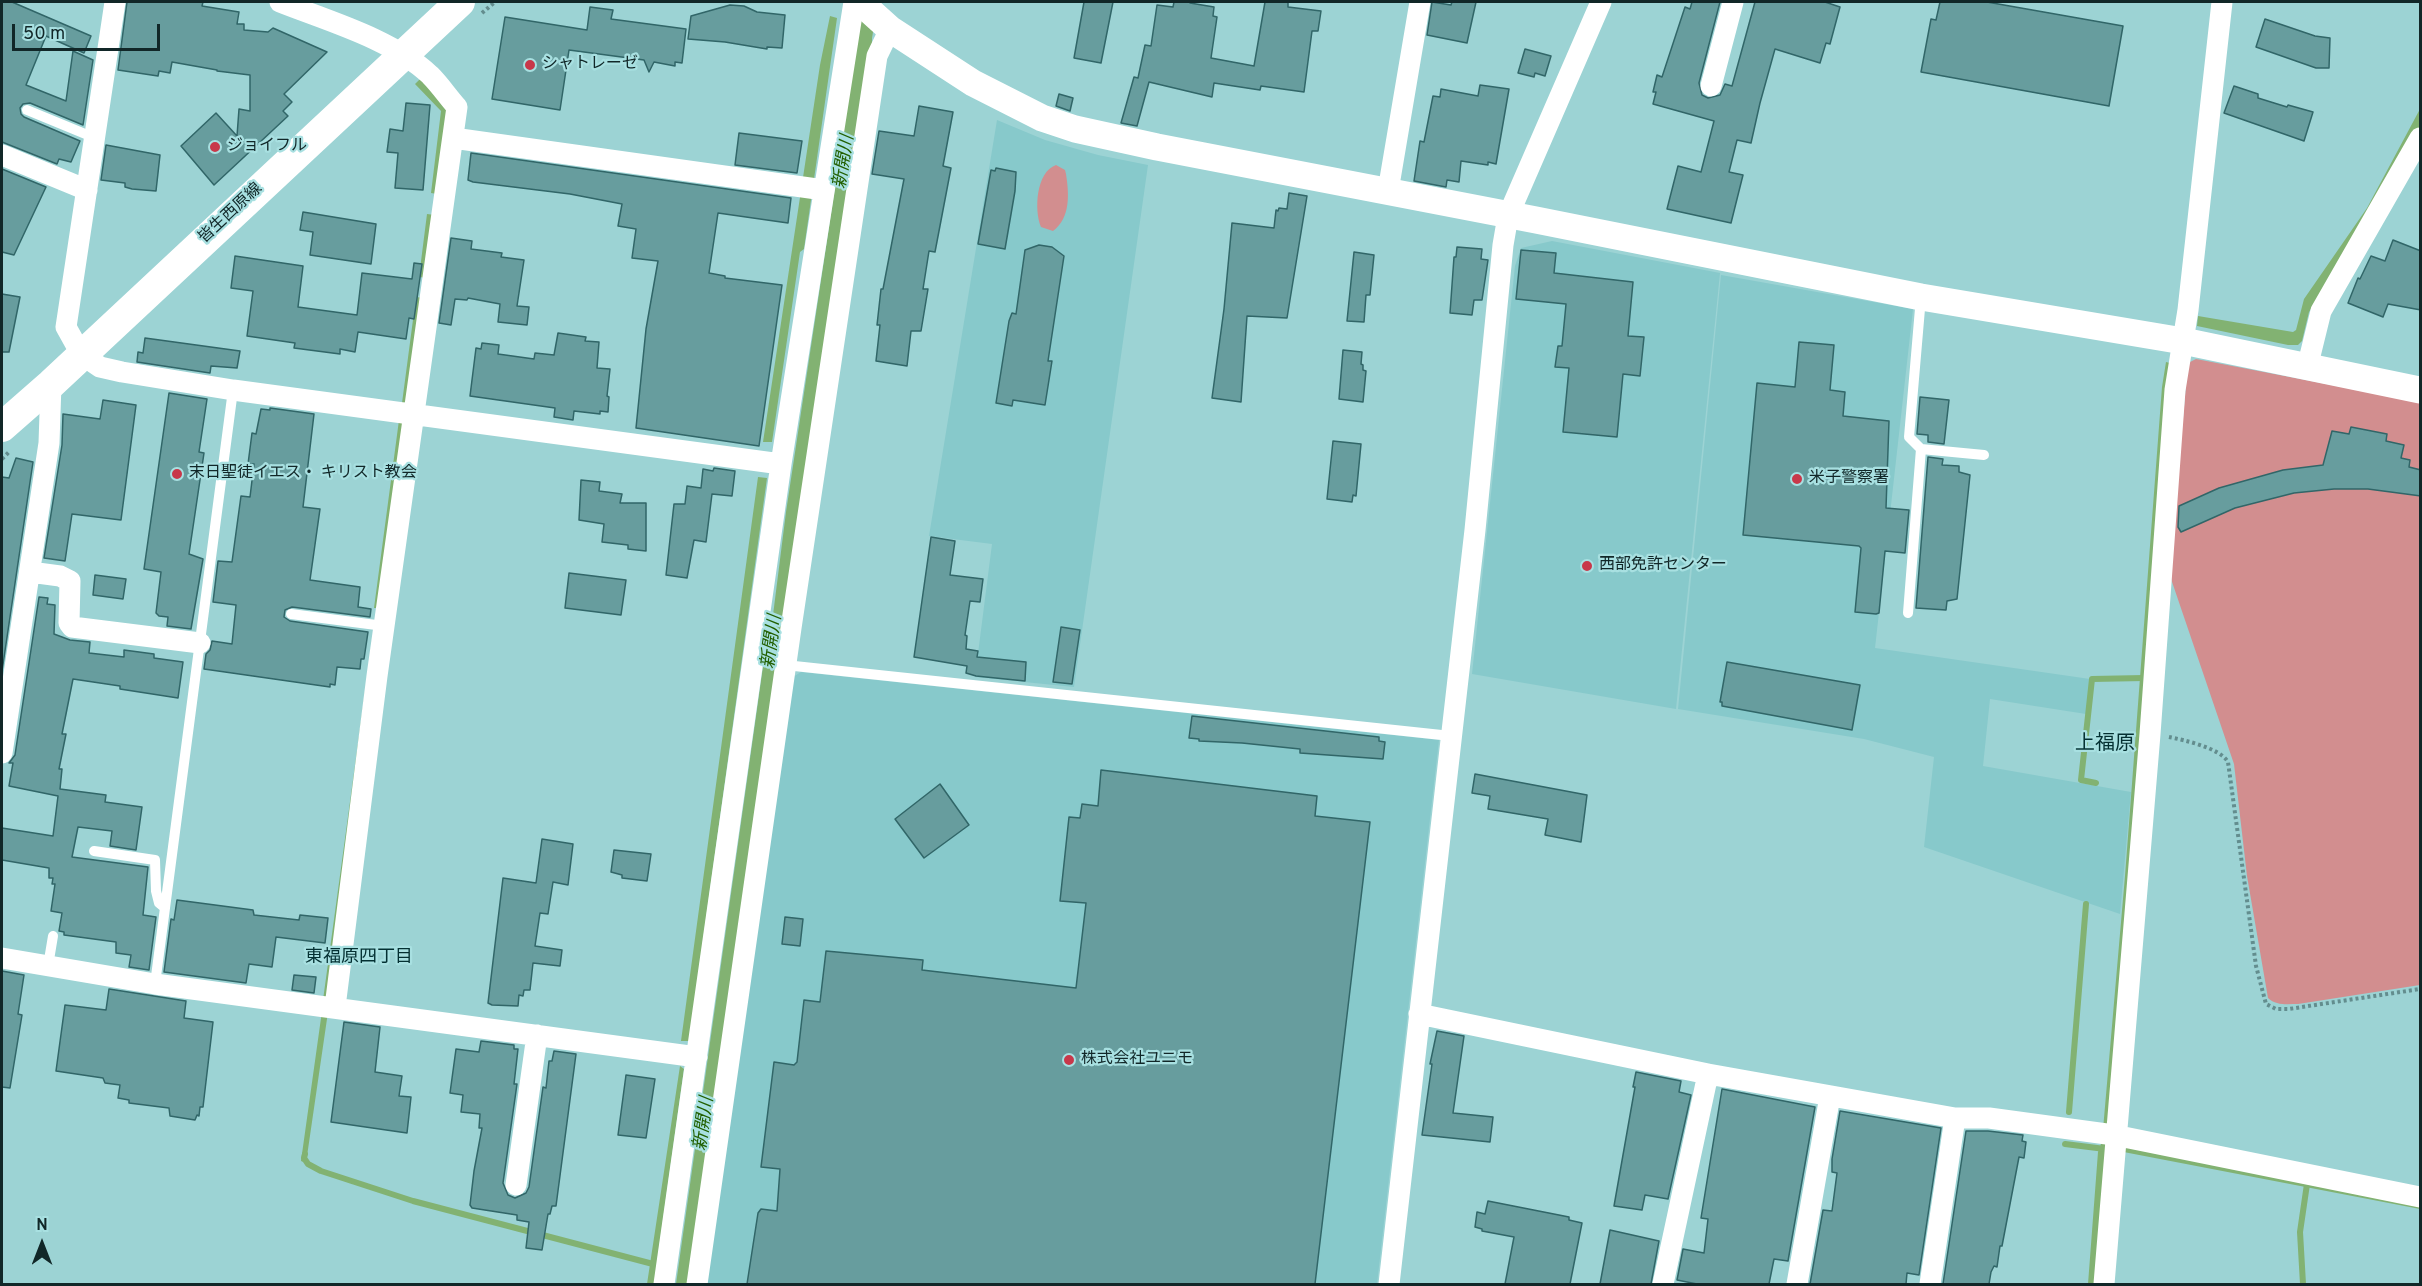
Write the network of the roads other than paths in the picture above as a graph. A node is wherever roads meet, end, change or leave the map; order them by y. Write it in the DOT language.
graph roads {
  1 [pos="115,2"];
  2 [pos="280,2"];
  3 [pos="460,2"];
  4 [pos="854,2"];
  5 [pos="1420,2"];
  6 [pos="1601,2"];
  7 [pos="1733,2"];
  8 [pos="2222,2"];
  9 [pos="879,14"];
  10 [pos="403,54"];
  11 [pos="1711,86"];
  12 [pos="27,110"];
  13 [pos="95,138"];
  14 [pos="453,138"];
  15 [pos="2421,138"];
  16 [pos="2,154"];
  17 [pos="87,190"];
  18 [pos="824,190"];
  19 [pos="1388,191"];
  20 [pos="1508,216"];
  21 [pos="1921,297"];
  22 [pos="2183,341"];
  23 [pos="81,354"];
  24 [pos="2307,368"];
  25 [pos="51,384"];
  26 [pos="233,390"];
  27 [pos="2421,390"];
  28 [pos="415,414"];
  29 [pos="2,427"];
  30 [pos="1921,449"];
  31 [pos="1984,455"];
  32 [pos="781,464"];
  33 [pos="30,572"];
  34 [pos="1908,613"];
  35 [pos="291,614"];
  36 [pos="384,626"];
  37 [pos="200,643"];
  38 [pos="785,665"];
  39 [pos="1451,736"];
  40 [pos="2,753"];
  41 [pos="94,851"];
  42 [pos="165,908"];
  43 [pos="53,936"];
  44 [pos="2,958"];
  45 [pos="48,966"];
  46 [pos="155,984"];
  47 [pos="335,1007"];
  48 [pos="1419,1014"];
  49 [pos="537,1035"];
  50 [pos="697,1057"];
  51 [pos="1708,1074"];
  52 [pos="1830,1096"];
  53 [pos="1955,1118"];
  54 [pos="2111,1140"];
  55 [pos="516,1185"];
  56 [pos="2421,1197"];
  57 [pos="664,1284"];
  58 [pos="697,1284"];
  59 [pos="1389,1284"];
  60 [pos="1663,1284"];
  61 [pos="1797,1284"];
  62 [pos="1930,1284"];
  63 [pos="2104,1284"];
  1 -- 13 [label="street"];
  2 -- 10 [label="street"];
  3 -- 10 [label="main road, 皆生西原線"];
  4 -- 18 [label="street"];
  5 -- 19 [label="street"];
  6 -- 20 [label="street"];
  7 -- 11 [label="street"];
  8 -- 22 [label="street"];
  9 -- 19 [label="street"];
  9 -- 38 [label="street"];
  10 -- 14 [label="street"];
  10 -- 23 [label="main road, 皆生西原線"];
  12 -- 13 [label="lane"];
  13 -- 17 [label="street"];
  14 -- 18 [label="street"];
  14 -- 28 [label="street"];
  15 -- 24 [label="street"];
  16 -- 17 [label="street"];
  17 -- 23 [label="street"];
  18 -- 32 [label="street"];
  19 -- 20 [label="street"];
  20 -- 21 [label="street"];
  20 -- 39 [label="street"];
  21 -- 22 [label="street"];
  21 -- 30 [label="lane"];
  22 -- 24 [label="street"];
  22 -- 54 [label="street"];
  23 -- 25 [label="main road, 皆生西原線"];
  23 -- 26 [label="street"];
  24 -- 27 [label="street"];
  25 -- 29 [label="main road, 皆生西原線"];
  25 -- 33 [label="street"];
  26 -- 28 [label="street"];
  26 -- 37 [label="lane"];
  28 -- 32 [label="street"];
  28 -- 36 [label="street"];
  30 -- 31 [label="lane"];
  30 -- 34 [label="lane"];
  32 -- 50 [label="street"];
  33 -- 37 [label="street"];
  33 -- 40 [label="street"];
  35 -- 36 [label="lane"];
  36 -- 47 [label="street"];
  37 -- 42 [label="lane"];
  38 -- 39 [label="lane"];
  38 -- 58 [label="street"];
  39 -- 48 [label="street"];
  41 -- 42 [label="lane"];
  42 -- 46 [label="lane"];
  43 -- 45 [label="lane"];
  44 -- 45 [label="street"];
  45 -- 46 [label="street"];
  46 -- 47 [label="street"];
  47 -- 49 [label="street"];
  48 -- 51 [label="street"];
  48 -- 59 [label="street"];
  49 -- 50 [label="street"];
  49 -- 55 [label="street"];
  50 -- 57 [label="street"];
  51 -- 52 [label="street"];
  51 -- 60 [label="street"];
  52 -- 53 [label="street"];
  52 -- 61 [label="street"];
  53 -- 54 [label="street"];
  53 -- 62 [label="street"];
  54 -- 56 [label="street"];
  54 -- 63 [label="street"];
}
